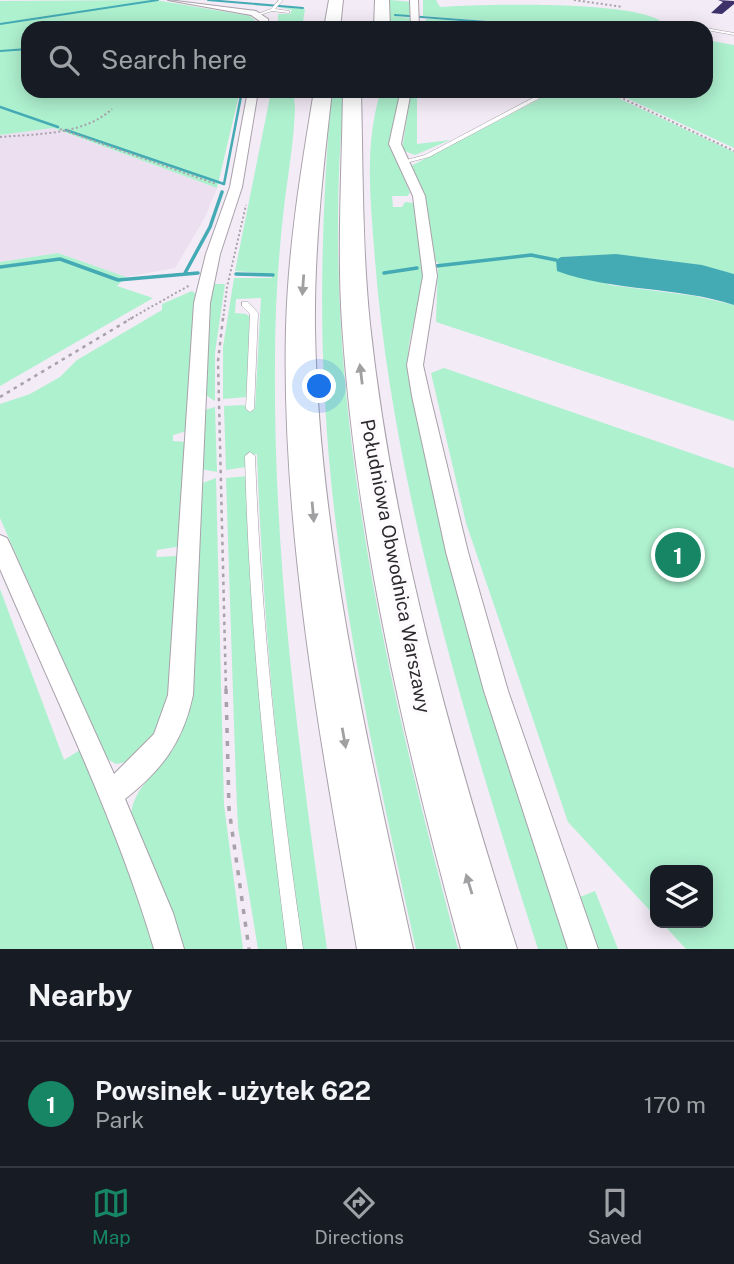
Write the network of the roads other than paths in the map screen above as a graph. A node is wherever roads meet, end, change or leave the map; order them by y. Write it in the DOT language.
graph roads {
  1 [pos="172,0"];
  2 [pos="335,0"];
  3 [pos="382,0"];
  4 [pos="414,0"];
  5 [pos="276,5"];
  6 [pos="288,12"];
  7 [pos="257,15"];
  8 [pos="415,20"];
  9 [pos="265,21"];
  10 [pos="333,21"];
  11 [pos="382,21"];
  12 [pos="713,30"];
  13 [pos="734,34"];
  14 [pos="252,98"];
  15 [pos="303,98"];
  16 [pos="322,98"];
  17 [pos="352,98"];
  18 [pos="370,98"];
  19 [pos="405,98"];
  20 [pos="537,98"];
  21 [pos="402,162"];
  22 [pos="351,179"];
  23 [pos="309,185"];
  24 [pos="245,304"];
  25 [pos="250,409"];
  26 [pos="250,456"];
  27 [pos="0,544"];
  28 [pos="109,794"];
  29 [pos="169,949"];
  30 [pos="295,949"];
  31 [pos="385,949"];
  32 [pos="489,949"];
  33 [pos="583,949"];
  1 -- 7 [label="street"];
  2 -- 10 [label="highway"];
  3 -- 11 [label="highway"];
  4 -- 8 [label="street"];
  5 -- 6 [label="lane"];
  5 -- 7 [label="lane"];
  7 -- 9 [label="street"];
  12 -- 13 [label="lane"];
  14 -- 28 [label="street"];
  15 -- 23 [label="highway"];
  16 -- 23 [label="highway"];
  17 -- 22 [label="highway, Południowa Obwodnica Warszawy"];
  18 -- 22 [label="highway"];
  19 -- 21 [label="street"];
  20 -- 21 [label="lane"];
  21 -- 33 [label="street"];
  32 -- 22 [label="highway, Południowa Obwodnica Warszawy, one-way"];
  23 -- 31 [label="highway, one-way"];
  24 -- 25 [label="lane"];
  26 -- 30 [label="lane"];
  27 -- 28 [label="street"];
  28 -- 29 [label="street"];
}
